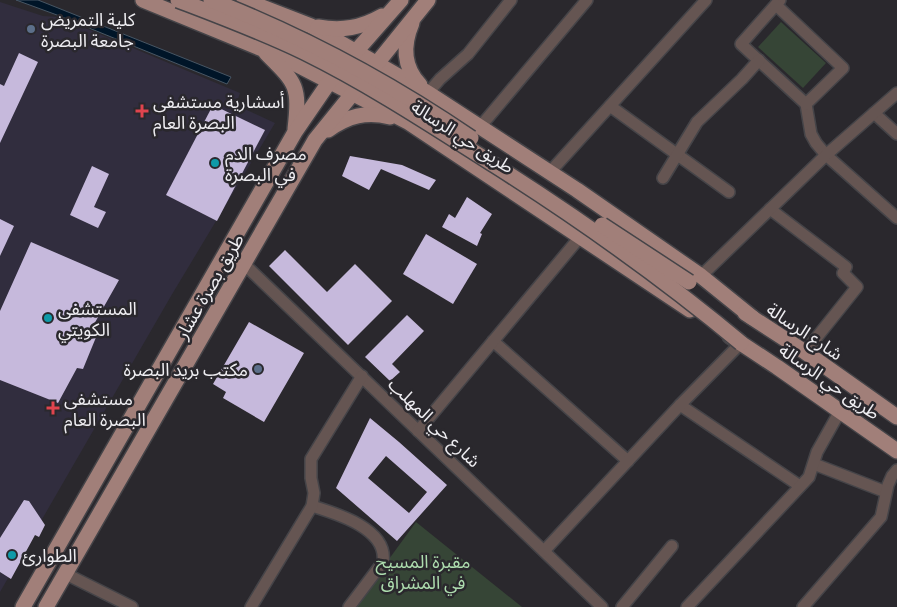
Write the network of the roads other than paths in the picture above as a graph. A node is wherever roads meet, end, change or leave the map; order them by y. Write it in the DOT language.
graph roads {
  1 [pos="143,0"];
  2 [pos="178,0"];
  3 [pos="211,0"];
  4 [pos="428,0"];
  5 [pos="511,0"];
  6 [pos="587,0"];
  7 [pos="706,0"];
  8 [pos="251,1"];
  9 [pos="778,2"];
  10 [pos="395,6"];
  11 [pos="416,14"];
  12 [pos="311,26"];
  13 [pos="262,48"];
  14 [pos="355,51"];
  15 [pos="758,60"];
  16 [pos="377,63"];
  17 [pos="330,81"];
  18 [pos="353,92"];
  19 [pos="428,93"];
  20 [pos="897,93"];
  21 [pos="806,104"];
  22 [pos="610,106"];
  23 [pos="874,113"];
  24 [pos="408,122"];
  25 [pos="480,127"];
  26 [pos="295,132"];
  27 [pos="897,134"];
  28 [pos="315,140"];
  29 [pos="677,155"];
  30 [pos="826,155"];
  31 [pos="550,172"];
  32 [pos="663,178"];
  33 [pos="730,192"];
  34 [pos="770,209"];
  35 [pos="897,218"];
  36 [pos="580,237"];
  37 [pos="243,263"];
  38 [pos="695,279"];
  39 [pos="493,341"];
  40 [pos="741,343"];
  41 [pos="805,352"];
  42 [pos="362,376"];
  43 [pos="680,405"];
  44 [pos="840,411"];
  45 [pos="897,416"];
  46 [pos="418,431"];
  47 [pos="897,451"];
  48 [pos="628,461"];
  49 [pos="814,464"];
  50 [pos="897,470"];
  51 [pos="800,486"];
  52 [pos="886,492"];
  53 [pos="312,506"];
  54 [pos="672,546"];
  55 [pos="544,552"];
  56 [pos="64,572"];
  57 [pos="48,606"];
  58 [pos="22,607"];
  59 [pos="132,607"];
  60 [pos="251,607"];
  61 [pos="349,607"];
  62 [pos="602,607"];
  63 [pos="622,607"];
  64 [pos="687,607"];
  65 [pos="803,607"];
  1 -- 13 [label="main road, طريق حي الرسالة"];
  2 -- 40 [label="main road, طريق حي الرسالة, bridge"];
  3 -- 38 [label="main road, طريق حي الرسالة, bridge"];
  4 -- 11 [label="main road, طريق بصرة عشار"];
  5 -- 19 [label="street"];
  6 -- 25 [label="street"];
  7 -- 22 [label="street"];
  8 -- 12 [label="main road"];
  9 -- 15 [label="street"];
  9 -- 21 [label="street"];
  10 -- 12 [label="main road"];
  10 -- 14 [label="main road"];
  11 -- 16 [label="main road, طريق بصرة عشار"];
  11 -- 19 [label="main road"];
  12 -- 14 [label="main road"];
  13 -- 17 [label="main road, طريق حي الرسالة"];
  13 -- 26 [label="main road"];
  14 -- 16 [label="main road"];
  14 -- 17 [label="main road"];
  15 -- 21 [label="street"];
  15 -- 29 [label="street"];
  16 -- 18 [label="main road, طريق بصرة عشار"];
  16 -- 19 [label="main road"];
  17 -- 18 [label="main road, طريق حي الرسالة"];
  17 -- 26 [label="main road"];
  18 -- 24 [label="main road, طريق حي الرسالة"];
  18 -- 28 [label="main road, طريق بصرة عشار"];
  19 -- 25 [label="main road"];
  20 -- 23 [label="street"];
  21 -- 30 [label="street"];
  22 -- 29 [label="street"];
  22 -- 31 [label="street"];
  23 -- 27 [label="street"];
  23 -- 30 [label="street"];
  24 -- 28 [label="main road"];
  24 -- 36 [label="main road, طريق حي الرسالة"];
  25 -- 31 [label="main road"];
  26 -- 58 [label="main road"];
  28 -- 37 [label="main road, طريق بصرة عشار"];
  29 -- 32 [label="street"];
  29 -- 33 [label="street"];
  30 -- 34 [label="street"];
  30 -- 35 [label="street"];
  31 -- 38 [label="main road"];
  34 -- 38 [label="street"];
  34 -- 41 [label="street"];
  36 -- 39 [label="street"];
  36 -- 40 [label="main road, طريق حي الرسالة"];
  37 -- 42 [label="street, شارع حي المهلب"];
  37 -- 56 [label="main road, طريق بصرة عشار"];
  38 -- 41 [label="main road, شارع الرسالة"];
  39 -- 46 [label="street"];
  39 -- 48 [label="street"];
  40 -- 43 [label="street"];
  40 -- 44 [label="main road, طريق حي الرسالة"];
  41 -- 45 [label="main road, شارع الرسالة"];
  42 -- 46 [label="street, شارع حي المهلب"];
  42 -- 53 [label="street"];
  43 -- 48 [label="street"];
  43 -- 51 [label="street"];
  44 -- 47 [label="main road, طريق حي الرسالة"];
  44 -- 49 [label="street"];
  46 -- 55 [label="street, شارع حي المهلب"];
  48 -- 55 [label="street"];
  49 -- 51 [label="street"];
  49 -- 52 [label="street"];
  50 -- 52 [label="street"];
  51 -- 64 [label="street"];
  52 -- 65 [label="street"];
  53 -- 60 [label="street"];
  53 -- 61 [label="street"];
  54 -- 63 [label="street"];
  55 -- 62 [label="street, شارع حي المهلب"];
  56 -- 57 [label="main road, طريق بصرة عشار"];
  56 -- 59 [label="street"];
}
